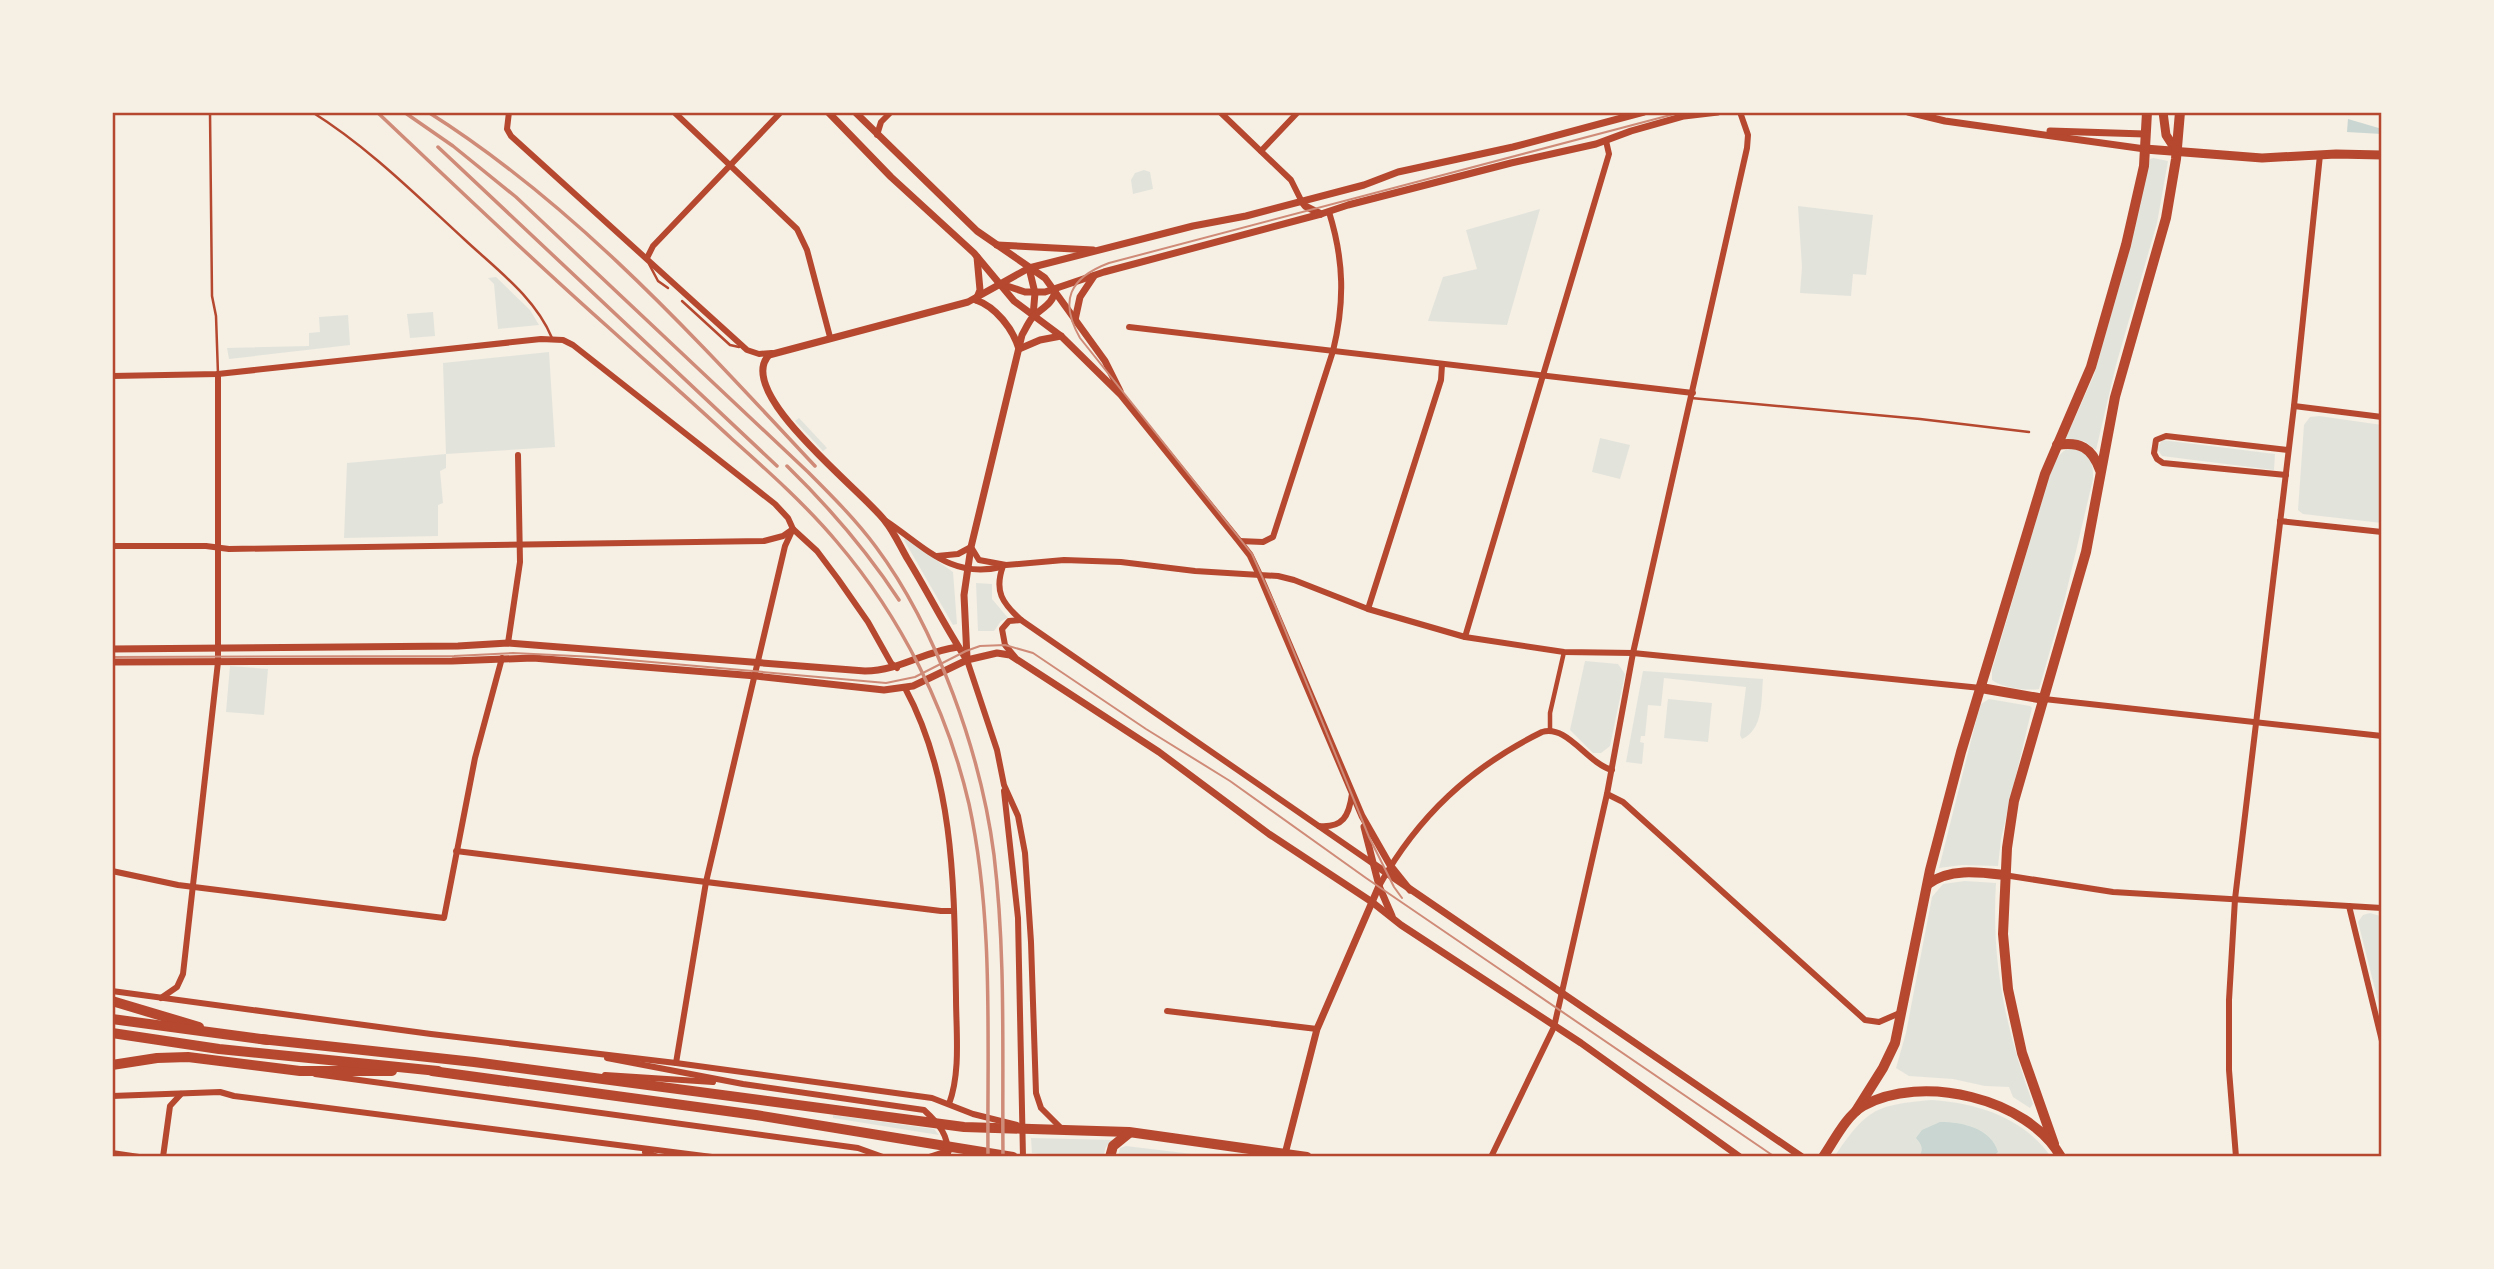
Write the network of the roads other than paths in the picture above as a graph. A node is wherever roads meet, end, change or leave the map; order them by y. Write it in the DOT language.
graph roads {
  1 [pos="210,112"];
  2 [pos="312,112"];
  3 [pos="509,112"];
  4 [pos="674,112"];
  5 [pos="780,112"];
  6 [pos="828,112"];
  7 [pos="855,112"];
  8 [pos="891,112"];
  9 [pos="1220,112"];
  10 [pos="1298,112"];
  11 [pos="1644,112"];
  12 [pos="1718,112"];
  13 [pos="1740,112"];
  14 [pos="1908,112"];
  15 [pos="2147,112"];
  16 [pos="2163,112"];
  17 [pos="2180,112"];
  18 [pos="1576,130"];
  19 [pos="2032,132"];
  20 [pos="2145,134"];
  21 [pos="877,135"];
  22 [pos="1606,141"];
  23 [pos="1579,147"];
  24 [pos="2145,149"];
  25 [pos="1261,151"];
  26 [pos="2177,152"];
  27 [pos="2320,155"];
  28 [pos="2382,155"];
  29 [pos="731,165"];
  30 [pos="1413,171"];
  31 [pos="1419,187"];
  32 [pos="1302,202"];
  33 [pos="1325,213"];
  34 [pos="1297,220"];
  35 [pos="997,245"];
  36 [pos="1097,250"];
  37 [pos="977,256"];
  38 [pos="647,258"];
  39 [pos="1029,268"];
  40 [pos="1095,274"];
  41 [pos="1000,283"];
  42 [pos="668,288"];
  43 [pos="1054,290"];
  44 [pos="1035,293"];
  45 [pos="975,300"];
  46 [pos="682,301"];
  47 [pos="1033,316"];
  48 [pos="1075,320"];
  49 [pos="1129,327"];
  50 [pos="1060,336"];
  51 [pos="830,337"];
  52 [pos="552,338"];
  53 [pos="743,347"];
  54 [pos="1018,349"];
  55 [pos="1333,351"];
  56 [pos="772,353"];
  57 [pos="1442,365"];
  58 [pos="218,374"];
  59 [pos="112,376"];
  60 [pos="1542,376"];
  61 [pos="1121,395"];
  62 [pos="1692,396"];
  63 [pos="2294,406"];
  64 [pos="2382,417"];
  65 [pos="2029,432"];
  66 [pos="2056,445"];
  67 [pos="2288,450"];
  68 [pos="517,455"];
  69 [pos="2101,471"];
  70 [pos="2286,475"];
  71 [pos="885,521"];
  72 [pos="2280,521"];
  73 [pos="793,529"];
  74 [pos="2382,532"];
  75 [pos="1239,541"];
  76 [pos="519,545"];
  77 [pos="112,547"];
  78 [pos="971,547"];
  79 [pos="218,548"];
  80 [pos="937,556"];
  81 [pos="1005,565"];
  82 [pos="968,570"];
  83 [pos="1260,576"];
  84 [pos="1368,608"];
  85 [pos="1021,620"];
  86 [pos="1465,637"];
  87 [pos="508,643"];
  88 [pos="958,647"];
  89 [pos="219,648"];
  90 [pos="112,649"];
  91 [pos="1564,652"];
  92 [pos="1633,653"];
  93 [pos="1015,657"];
  94 [pos="502,658"];
  95 [pos="967,660"];
  96 [pos="759,661"];
  97 [pos="112,662"];
  98 [pos="218,662"];
  99 [pos="897,668"];
  100 [pos="756,676"];
  101 [pos="905,688"];
  102 [pos="1981,688"];
  103 [pos="2044,699"];
  104 [pos="2256,722"];
  105 [pos="1550,729"];
  106 [pos="2382,736"];
  107 [pos="1612,770"];
  108 [pos="1004,785"];
  109 [pos="1352,794"];
  110 [pos="1607,794"];
  111 [pos="1362,816"];
  112 [pos="1318,826"];
  113 [pos="456,851"];
  114 [pos="1375,865"];
  115 [pos="1390,865"];
  116 [pos="112,871"];
  117 [pos="1386,873"];
  118 [pos="2004,875"];
  119 [pos="706,882"];
  120 [pos="1928,884"];
  121 [pos="1379,886"];
  122 [pos="192,887"];
  123 [pos="1410,890"];
  124 [pos="2235,899"];
  125 [pos="1372,902"];
  126 [pos="2349,906"];
  127 [pos="2382,908"];
  128 [pos="954,911"];
  129 [pos="1394,920"];
  130 [pos="112,991"];
  131 [pos="1562,993"];
  132 [pos="161,998"];
  133 [pos="112,1001"];
  134 [pos="1167,1011"];
  135 [pos="1902,1012"];
  136 [pos="112,1019"];
  137 [pos="1554,1027"];
  138 [pos="1317,1029"];
  139 [pos="112,1033"];
  140 [pos="268,1041"];
  141 [pos="2382,1041"];
  142 [pos="557,1049"];
  143 [pos="676,1063"];
  144 [pos="112,1065"];
  145 [pos="531,1070"];
  146 [pos="300,1071"];
  147 [pos="438,1071"];
  148 [pos="743,1084"];
  149 [pos="182,1093"];
  150 [pos="112,1096"];
  151 [pos="949,1104"];
  152 [pos="1856,1111"];
  153 [pos="1032,1129"];
  154 [pos="1062,1129"];
  155 [pos="1129,1132"];
  156 [pos="1213,1144"];
  157 [pos="2054,1144"];
  158 [pos="637,1148"];
  159 [pos="966,1148"];
  160 [pos="112,1153"];
  161 [pos="1285,1154"];
  162 [pos="139,1157"];
  163 [pos="163,1157"];
  164 [pos="658,1157"];
  165 [pos="712,1157"];
  166 [pos="883,1157"];
  167 [pos="929,1157"];
  168 [pos="948,1157"];
  169 [pos="1013,1157"];
  170 [pos="1023,1157"];
  171 [pos="1110,1157"];
  172 [pos="1227,1157"];
  173 [pos="1307,1157"];
  174 [pos="1491,1157"];
  175 [pos="1740,1157"];
  176 [pos="1802,1157"];
  177 [pos="1823,1157"];
  178 [pos="2061,1157"];
  179 [pos="2236,1157"];
  1 -- 58 [label="lane"];
  2 -- 52 [label="lane"];
  3 -- 38 [label="street"];
  4 -- 29 [label="street"];
  5 -- 29 [label="street"];
  6 -- 37 [label="street"];
  7 -- 21 [label="street"];
  8 -- 21 [label="street"];
  9 -- 25 [label="street"];
  10 -- 25 [label="street"];
  11 -- 18 [label="street"];
  12 -- 22 [label="street"];
  13 -- 62 [label="street"];
  14 -- 19 [label="street"];
  15 -- 20 [label="main road"];
  16 -- 26 [label="main road"];
  17 -- 26 [label="main road"];
  18 -- 23 [label="street"];
  18 -- 30 [label="street"];
  19 -- 20 [label="street"];
  19 -- 24 [label="street"];
  20 -- 24 [label="main road"];
  21 -- 35 [label="street"];
  22 -- 23 [label="street"];
  22 -- 60 [label="street"];
  23 -- 31 [label="street"];
  24 -- 26 [label="main road"];
  24 -- 66 [label="main road"];
  25 -- 32 [label="street"];
  26 -- 27 [label="main road"];
  26 -- 69 [label="main road"];
  27 -- 28 [label="main road"];
  27 -- 63 [label="street"];
  29 -- 38 [label="street"];
  29 -- 51 [label="street"];
  30 -- 31 [label="street"];
  30 -- 32 [label="street"];
  31 -- 33 [label="street"];
  32 -- 33 [label="street"];
  32 -- 34 [label="street"];
  32 -- 36 [label="street"];
  33 -- 34 [label="street"];
  33 -- 55 [label="street"];
  34 -- 40 [label="street"];
  35 -- 36 [label="street"];
  35 -- 39 [label="street"];
  36 -- 39 [label="street"];
  37 -- 41 [label="street"];
  37 -- 45 [label="street"];
  38 -- 42 [label="lane"];
  38 -- 53 [label="street"];
  39 -- 41 [label="street"];
  39 -- 43 [label="street"];
  39 -- 44 [label="street"];
  40 -- 43 [label="street"];
  40 -- 48 [label="street"];
  41 -- 44 [label="street"];
  41 -- 45 [label="street"];
  41 -- 47 [label="street"];
  43 -- 44 [label="street"];
  43 -- 47 [label="street"];
  43 -- 48 [label="street"];
  44 -- 47 [label="street"];
  45 -- 51 [label="street"];
  45 -- 54 [label="street"];
  46 -- 53 [label="lane"];
  47 -- 50 [label="street"];
  47 -- 54 [label="street"];
  48 -- 61 [label="street"];
  49 -- 55 [label="street"];
  50 -- 54 [label="street"];
  50 -- 61 [label="street"];
  51 -- 56 [label="street"];
  52 -- 58 [label="street"];
  52 -- 73 [label="street"];
  53 -- 56 [label="street"];
  54 -- 78 [label="street"];
  55 -- 57 [label="street"];
  55 -- 75 [label="street"];
  56 -- 71 [label="street"];
  57 -- 60 [label="street"];
  57 -- 84 [label="street"];
  58 -- 59 [label="street"];
  58 -- 79 [label="street"];
  60 -- 62 [label="street"];
  60 -- 86 [label="street"];
  61 -- 75 [label="street"];
  62 -- 65 [label="lane"];
  62 -- 92 [label="street"];
  63 -- 64 [label="street"];
  63 -- 67 [label="street"];
  66 -- 69 [label="main road"];
  66 -- 102 [label="main road"];
  67 -- 70 [label="street"];
  67 -- 70 [label="street"];
  68 -- 76 [label="street"];
  69 -- 103 [label="main road"];
  70 -- 72 [label="street"];
  71 -- 80 [label="street"];
  71 -- 88 [label="street"];
  72 -- 74 [label="street"];
  72 -- 104 [label="street"];
  73 -- 76 [label="street"];
  73 -- 96 [label="street"];
  73 -- 99 [label="street"];
  75 -- 83 [label="street"];
  76 -- 79 [label="street"];
  76 -- 87 [label="street"];
  77 -- 79 [label="street"];
  78 -- 80 [label="street"];
  78 -- 81 [label="street"];
  78 -- 82 [label="street"];
  79 -- 89 [label="street"];
  80 -- 82 [label="street"];
  81 -- 82 [label="street"];
  81 -- 83 [label="street"];
  81 -- 85 [label="street"];
  82 -- 95 [label="street"];
  83 -- 84 [label="street"];
  83 -- 109 [label="street"];
  84 -- 86 [label="street"];
  85 -- 93 [label="street"];
  85 -- 112 [label="street"];
  86 -- 91 [label="street"];
  87 -- 89 [label="street"];
  87 -- 96 [label="street"];
  88 -- 95 [label="street"];
  88 -- 99 [label="street"];
  89 -- 90 [label="street"];
  89 -- 98 [label="street"];
  91 -- 92 [label="street"];
  91 -- 105 [label="street"];
  92 -- 102 [label="street"];
  92 -- 107 [label="street"];
  93 -- 95 [label="street"];
  93 -- 125 [label="street"];
  94 -- 98 [label="street"];
  94 -- 100 [label="street"];
  94 -- 113 [label="street"];
  95 -- 101 [label="street"];
  95 -- 108 [label="street"];
  96 -- 99 [label="street"];
  96 -- 100 [label="street"];
  97 -- 98 [label="street"];
  98 -- 122 [label="street"];
  100 -- 101 [label="street"];
  100 -- 119 [label="street"];
  101 -- 128 [label="street"];
  102 -- 103 [label="main road"];
  102 -- 120 [label="main road"];
  103 -- 104 [label="street"];
  103 -- 118 [label="main road"];
  104 -- 106 [label="street"];
  104 -- 124 [label="street"];
  105 -- 107 [label="street"];
  105 -- 115 [label="street"];
  107 -- 110 [label="street"];
  108 -- 154 [label="street"];
  108 -- 170 [label="street"];
  109 -- 111 [label="street"];
  109 -- 112 [label="street"];
  110 -- 131 [label="street"];
  110 -- 135 [label="street"];
  111 -- 114 [label="street"];
  111 -- 115 [label="street"];
  112 -- 114 [label="street"];
  113 -- 119 [label="street"];
  113 -- 122 [label="street"];
  114 -- 117 [label="street"];
  114 -- 121 [label="street"];
  115 -- 117 [label="street"];
  115 -- 123 [label="street"];
  116 -- 122 [label="street"];
  117 -- 121 [label="street"];
  117 -- 123 [label="street"];
  118 -- 120 [label="main road"];
  118 -- 124 [label="street"];
  118 -- 157 [label="main road"];
  119 -- 128 [label="street"];
  119 -- 143 [label="street"];
  120 -- 135 [label="main road"];
  121 -- 125 [label="street"];
  121 -- 129 [label="street"];
  122 -- 132 [label="street"];
  123 -- 131 [label="street"];
  124 -- 126 [label="street"];
  124 -- 179 [label="street"];
  125 -- 129 [label="street"];
  125 -- 138 [label="street"];
  126 -- 127 [label="street"];
  126 -- 141 [label="street"];
  128 -- 151 [label="street"];
  129 -- 137 [label="street"];
  130 -- 132 [label="street"];
  131 -- 137 [label="street"];
  131 -- 176 [label="street"];
  132 -- 142 [label="street"];
  133 -- 140 [label="main road"];
  134 -- 138 [label="street"];
  135 -- 152 [label="main road"];
  136 -- 140 [label="highway"];
  137 -- 174 [label="street"];
  137 -- 175 [label="street"];
  138 -- 161 [label="street"];
  139 -- 147 [label="highway"];
  140 -- 145 [label="main road"];
  142 -- 143 [label="street"];
  142 -- 148 [label="street"];
  143 -- 151 [label="street"];
  144 -- 146 [label="main road"];
  145 -- 148 [label="street"];
  145 -- 153 [label="main road"];
  146 -- 147 [label="main road"];
  146 -- 166 [label="street"];
  147 -- 159 [label="main road"];
  148 -- 168 [label="street"];
  149 -- 150 [label="street"];
  149 -- 158 [label="street"];
  149 -- 163 [label="street"];
  151 -- 153 [label="street"];
  152 -- 157 [label="main road"];
  152 -- 177 [label="main road"];
  153 -- 154 [label="main road"];
  154 -- 155 [label="main road"];
  155 -- 156 [label="main road"];
  155 -- 171 [label="main road"];
  156 -- 161 [label="main road"];
  156 -- 172 [label="main road"];
  157 -- 178 [label="main road"];
  158 -- 164 [label="street"];
  158 -- 165 [label="street"];
  159 -- 167 [label="street"];
  159 -- 169 [label="main road"];
  160 -- 162 [label="street"];
  161 -- 173 [label="main road"];
}
